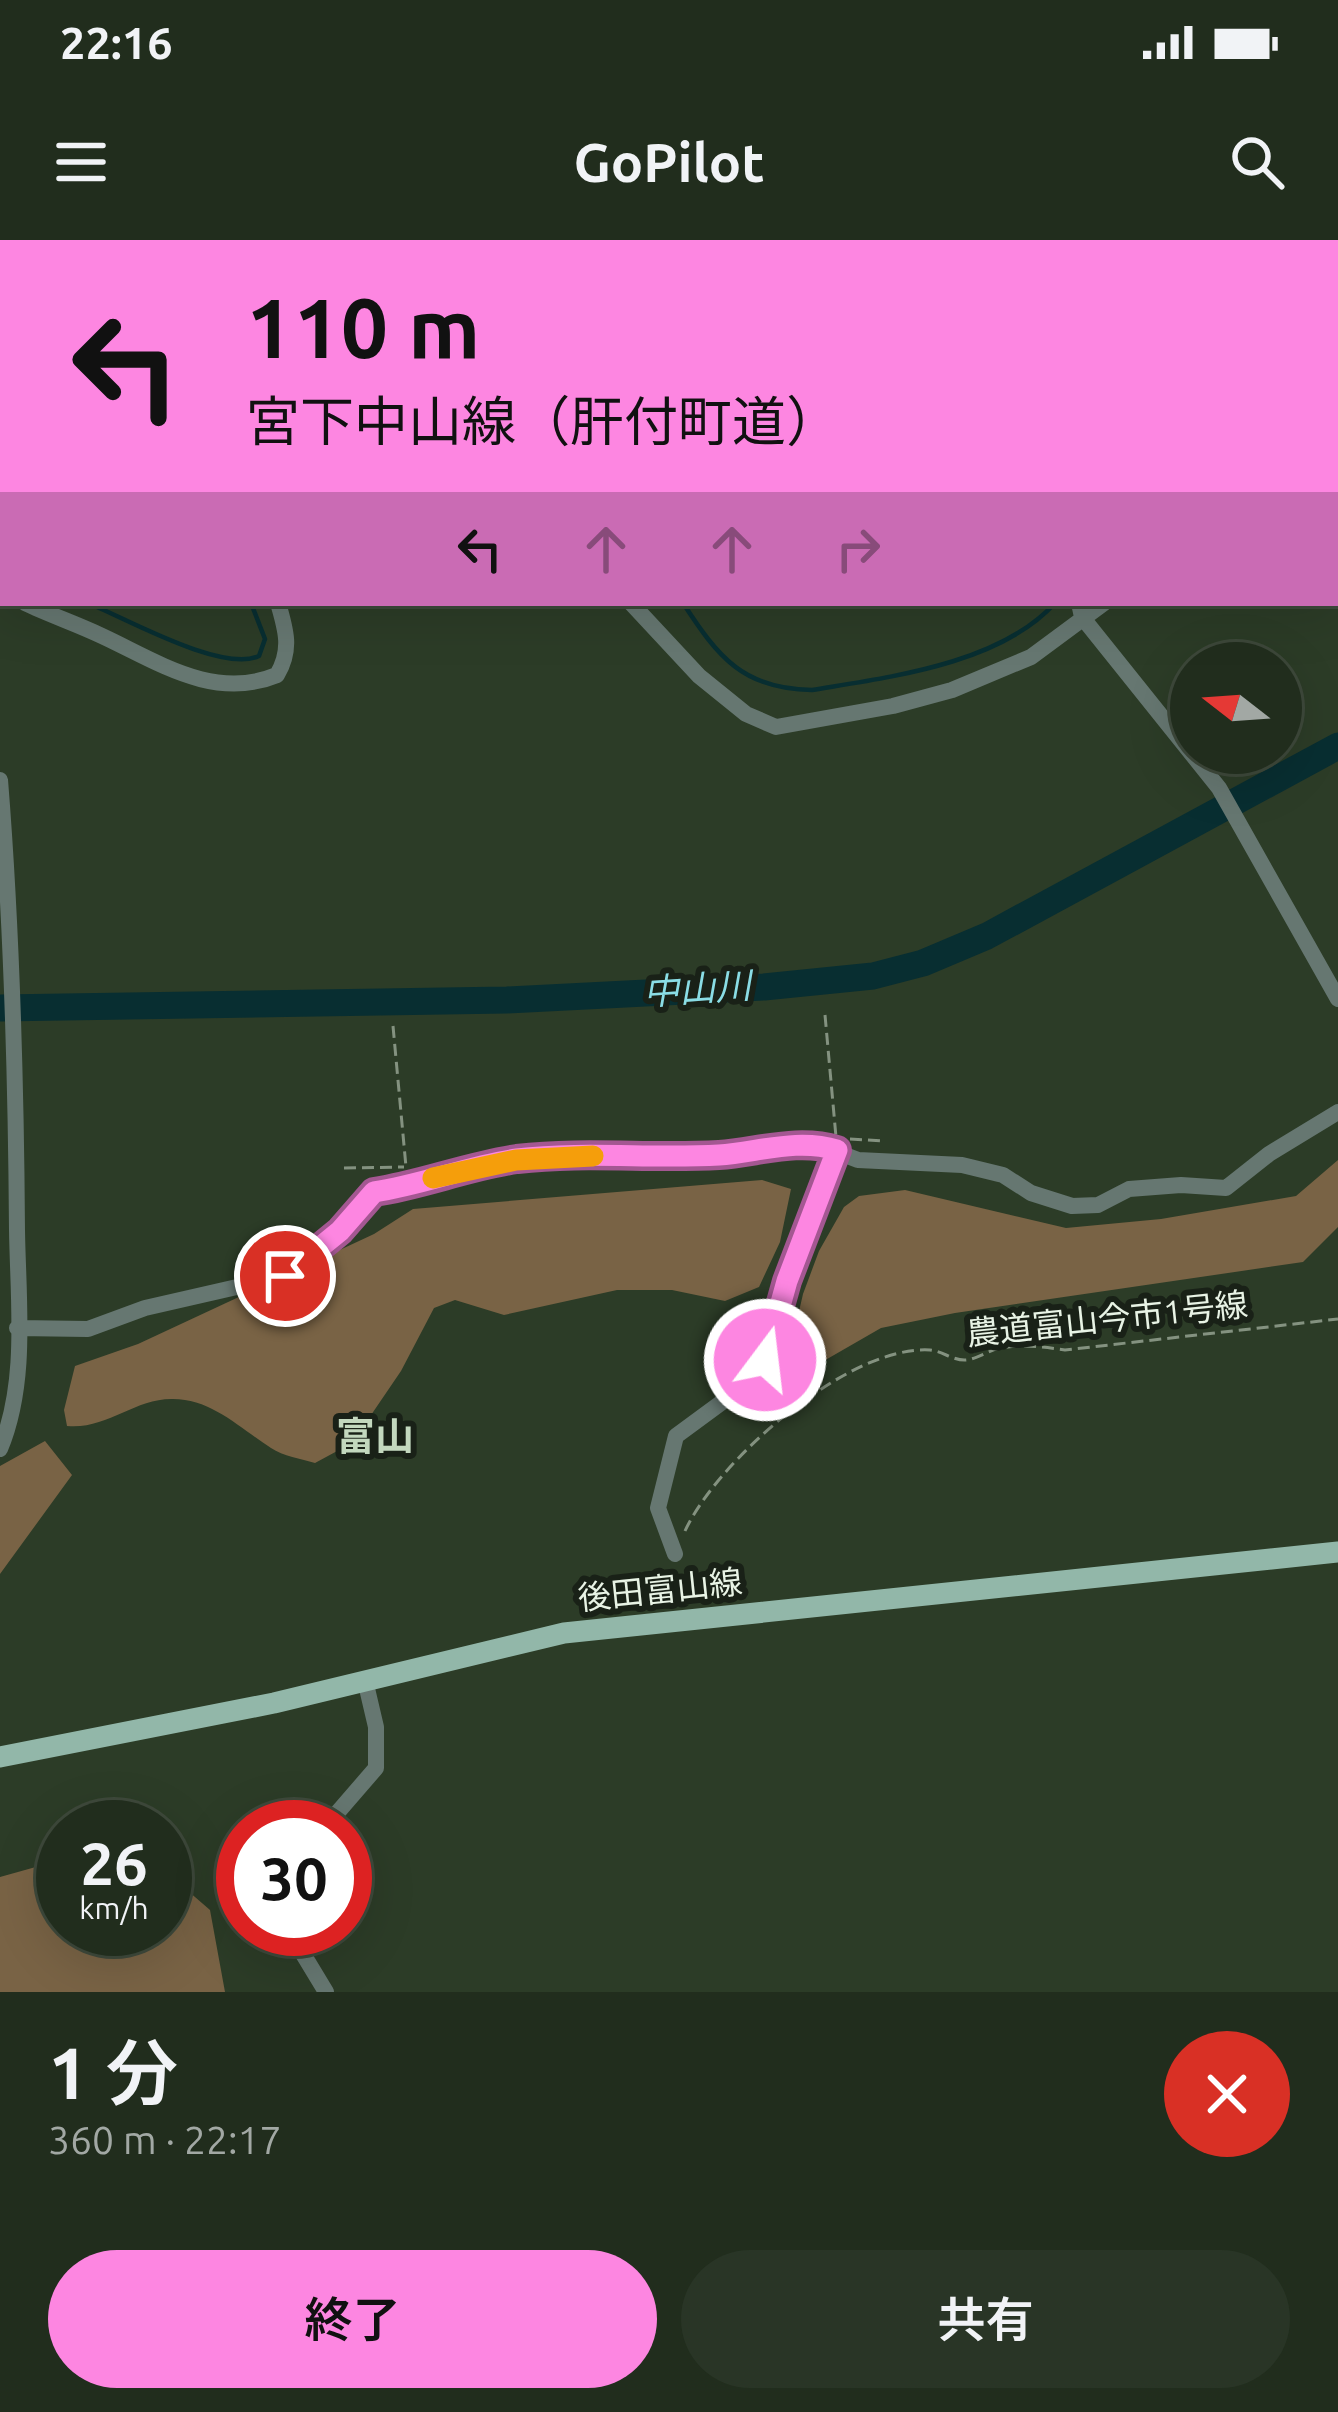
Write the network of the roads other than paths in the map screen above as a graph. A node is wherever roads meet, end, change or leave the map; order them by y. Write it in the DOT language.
graph roads {
  1 [pos="31,606"];
  2 [pos="279,606"];
  3 [pos="634,606"];
  4 [pos="1081,610"];
  5 [pos="0,780"];
  6 [pos="1338,999"];
  7 [pos="1338,1112"];
  8 [pos="836,1144"];
  9 [pos="12,1313"];
  10 [pos="0,1449"];
  11 [pos="1338,1552"];
  12 [pos="675,1554"];
  13 [pos="365,1680"];
  14 [pos="0,1756"];
  15 [pos="349,1800"];
  16 [pos="304,1956"];
  17 [pos="326,1992"];
  1 -- 2 [label="street"];
  3 -- 4 [label="street"];
  4 -- 6 [label="street"];
  5 -- 9 [label="street"];
  7 -- 8 [label="street"];
  8 -- 9 [label="street"];
  8 -- 12 [label="street"];
  9 -- 10 [label="street"];
  11 -- 13 [label="main road, 後田富山線"];
  13 -- 14 [label="main road, 後田富山線"];
  13 -- 15 [label="street"];
  16 -- 17 [label="street"];
}
